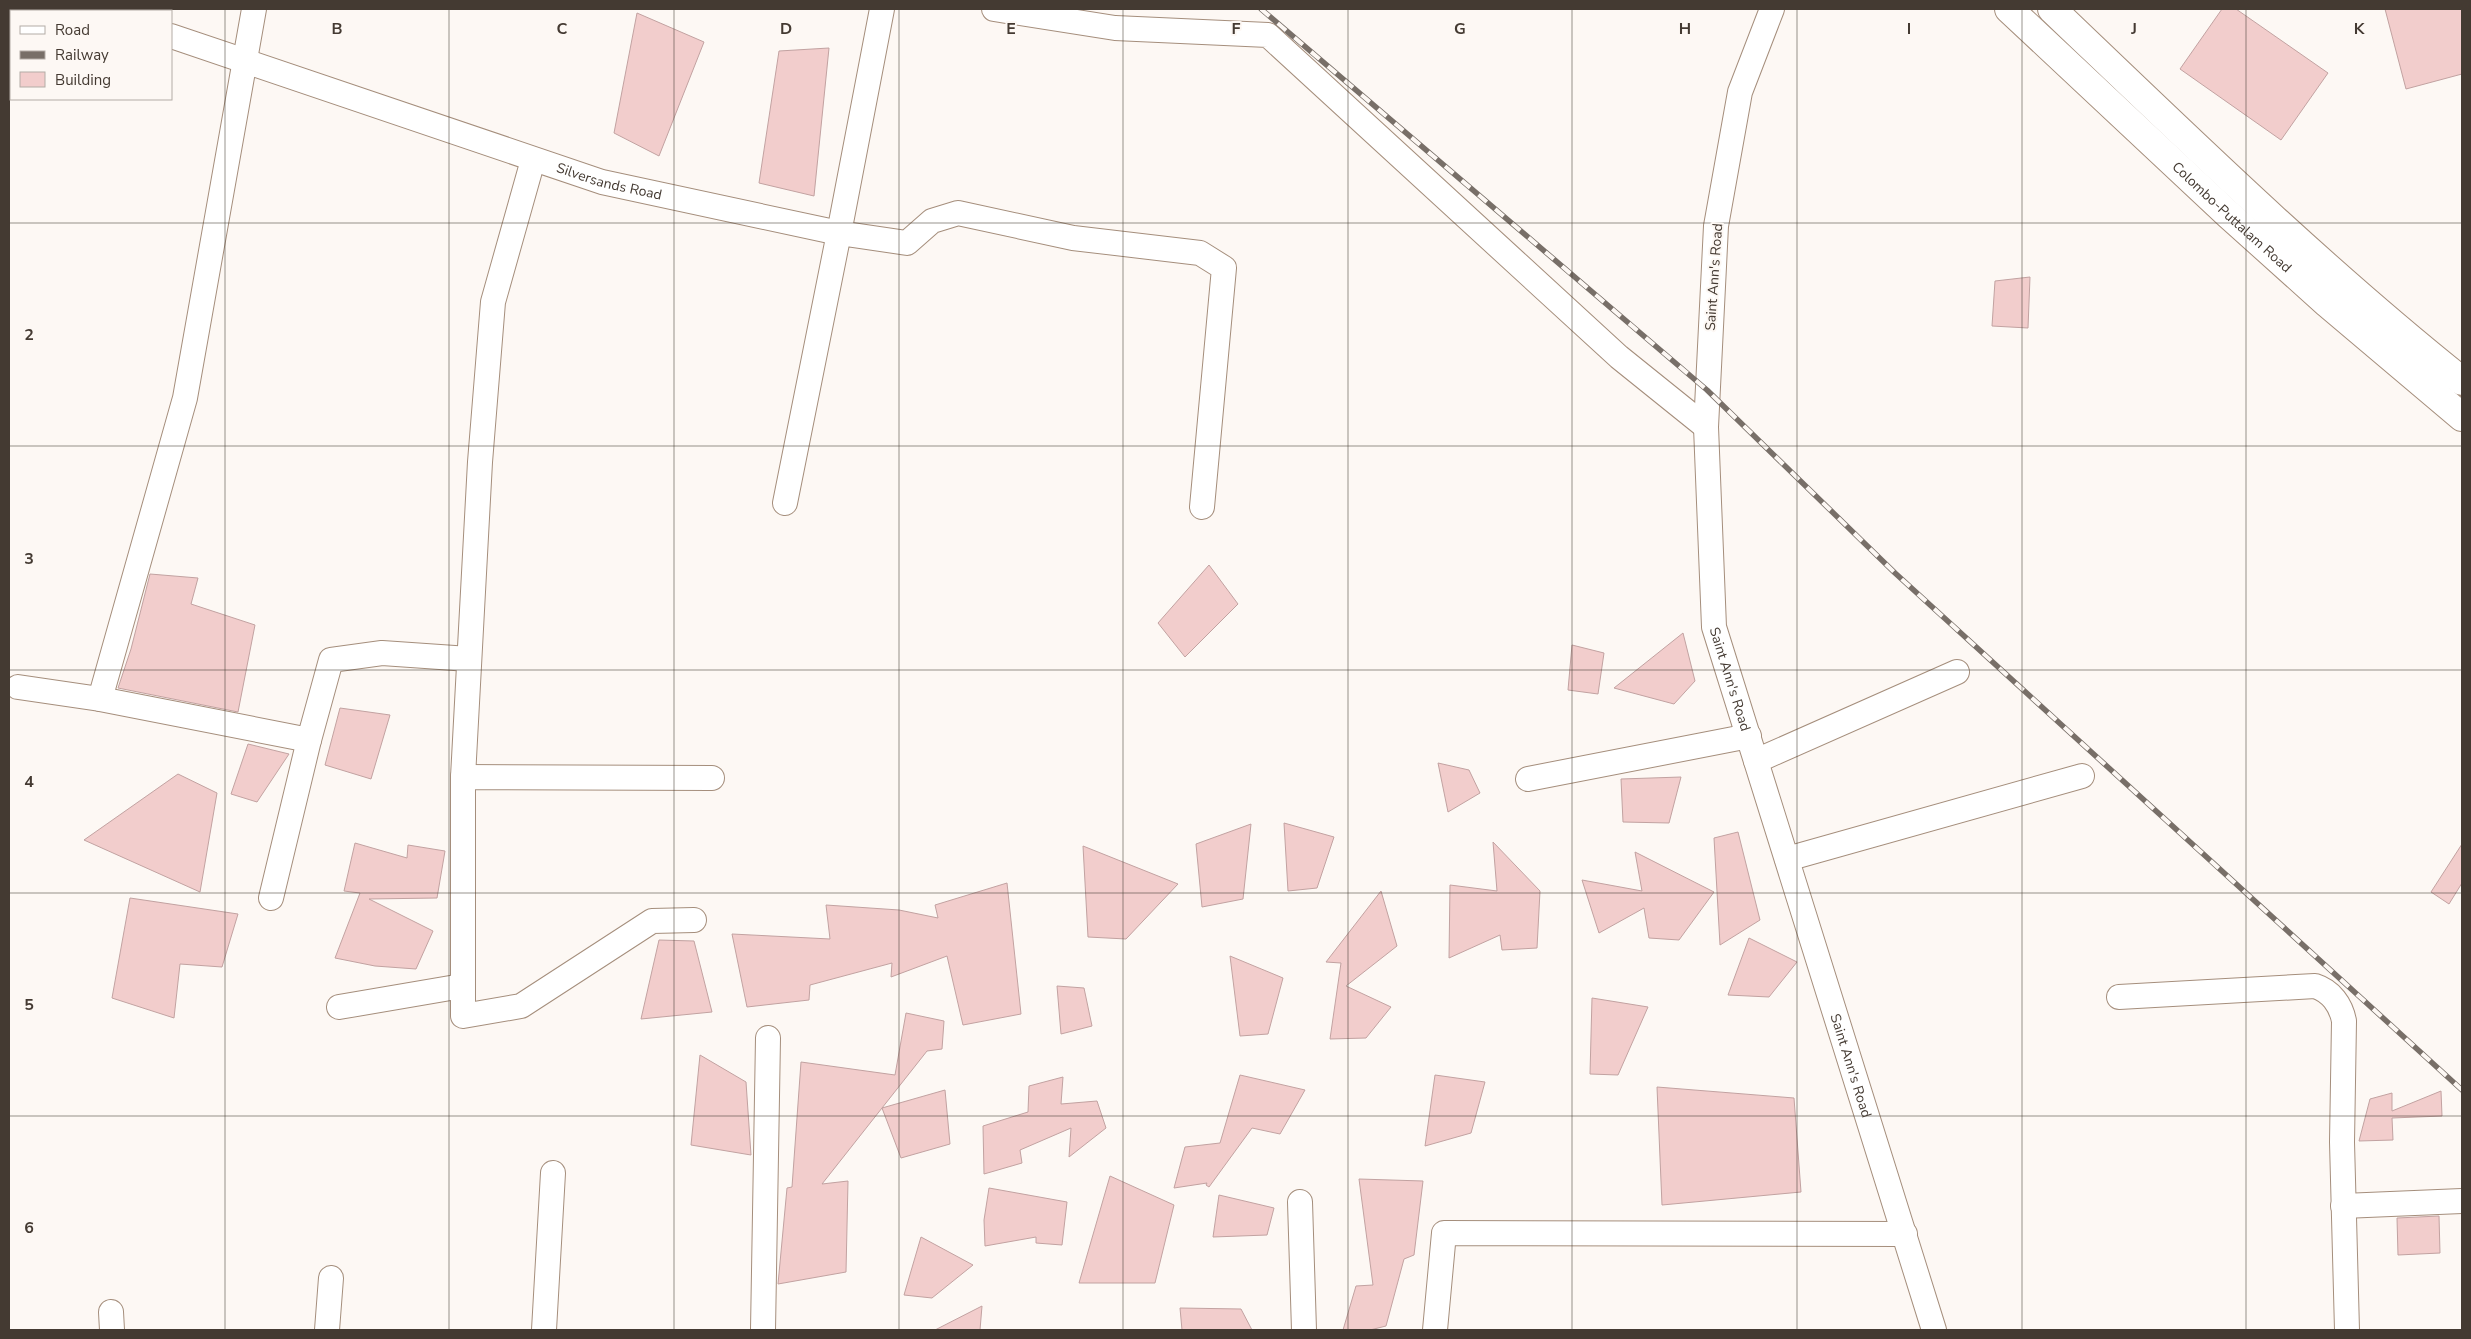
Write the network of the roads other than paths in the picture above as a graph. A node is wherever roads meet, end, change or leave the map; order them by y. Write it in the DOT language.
graph roads {
  1 [pos="254,9"];
  2 [pos="882,9"];
  3 [pos="994,9"];
  4 [pos="1772,9"];
  5 [pos="2009,9"];
  6 [pos="2052,9"];
  7 [pos="172,36"];
  8 [pos="246,60"];
  9 [pos="533,160"];
  10 [pos="839,233"];
  11 [pos="2462,381"];
  12 [pos="2462,418"];
  13 [pos="1706,427"];
  14 [pos="785,503"];
  15 [pos="1202,507"];
  16 [pos="469,659"];
  17 [pos="1957,672"];
  18 [pos="18,687"];
  19 [pos="100,699"];
  20 [pos="1749,736"];
  21 [pos="309,740"];
  22 [pos="1756,761"];
  23 [pos="2082,776"];
  24 [pos="463,777"];
  25 [pos="712,778"];
  26 [pos="1528,779"];
  27 [pos="1787,859"];
  28 [pos="271,898"];
  29 [pos="694,920"];
  30 [pos="462,986"];
  31 [pos="2119,997"];
  32 [pos="339,1007"];
  33 [pos="768,1038"];
  34 [pos="553,1173"];
  35 [pos="2462,1201"];
  36 [pos="1300,1202"];
  37 [pos="2343,1206"];
  38 [pos="1905,1234"];
  39 [pos="331,1278"];
  40 [pos="327,1330"];
  41 [pos="544,1330"];
  42 [pos="763,1330"];
  43 [pos="1304,1330"];
  44 [pos="1435,1330"];
  45 [pos="1934,1330"];
  46 [pos="2346,1330"];
  1 -- 8 [label="street"];
  2 -- 10 [label="street"];
  3 -- 13 [label="street"];
  4 -- 13 [label="street, Saint Ann's Road"];
  5 -- 12 [label="highway, Colombo-Puttalam Road"];
  6 -- 11 [label="highway, Colombo-Puttalam Road"];
  7 -- 8 [label="street, Silversands Road"];
  8 -- 9 [label="street, Silversands Road"];
  8 -- 19 [label="street"];
  9 -- 10 [label="street, Silversands Road"];
  9 -- 16 [label="street"];
  10 -- 14 [label="street"];
  10 -- 15 [label="street, Silversands Road"];
  13 -- 20 [label="street, Saint Ann's Road"];
  16 -- 21 [label="street"];
  16 -- 24 [label="street"];
  17 -- 22 [label="street"];
  18 -- 19 [label="street"];
  19 -- 21 [label="street"];
  20 -- 22 [label="street, Saint Ann's Road"];
  20 -- 26 [label="street"];
  21 -- 28 [label="street"];
  22 -- 27 [label="street, Saint Ann's Road"];
  23 -- 27 [label="street"];
  24 -- 25 [label="street"];
  24 -- 30 [label="street"];
  27 -- 38 [label="street, Saint Ann's Road"];
  29 -- 30 [label="street"];
  30 -- 32 [label="street"];
  31 -- 37 [label="street"];
  33 -- 42 [label="street"];
  34 -- 41 [label="street"];
  35 -- 37 [label="street"];
  36 -- 43 [label="street"];
  37 -- 46 [label="street"];
  38 -- 44 [label="street"];
  38 -- 45 [label="street, Saint Ann's Road"];
  39 -- 40 [label="street"];
}
